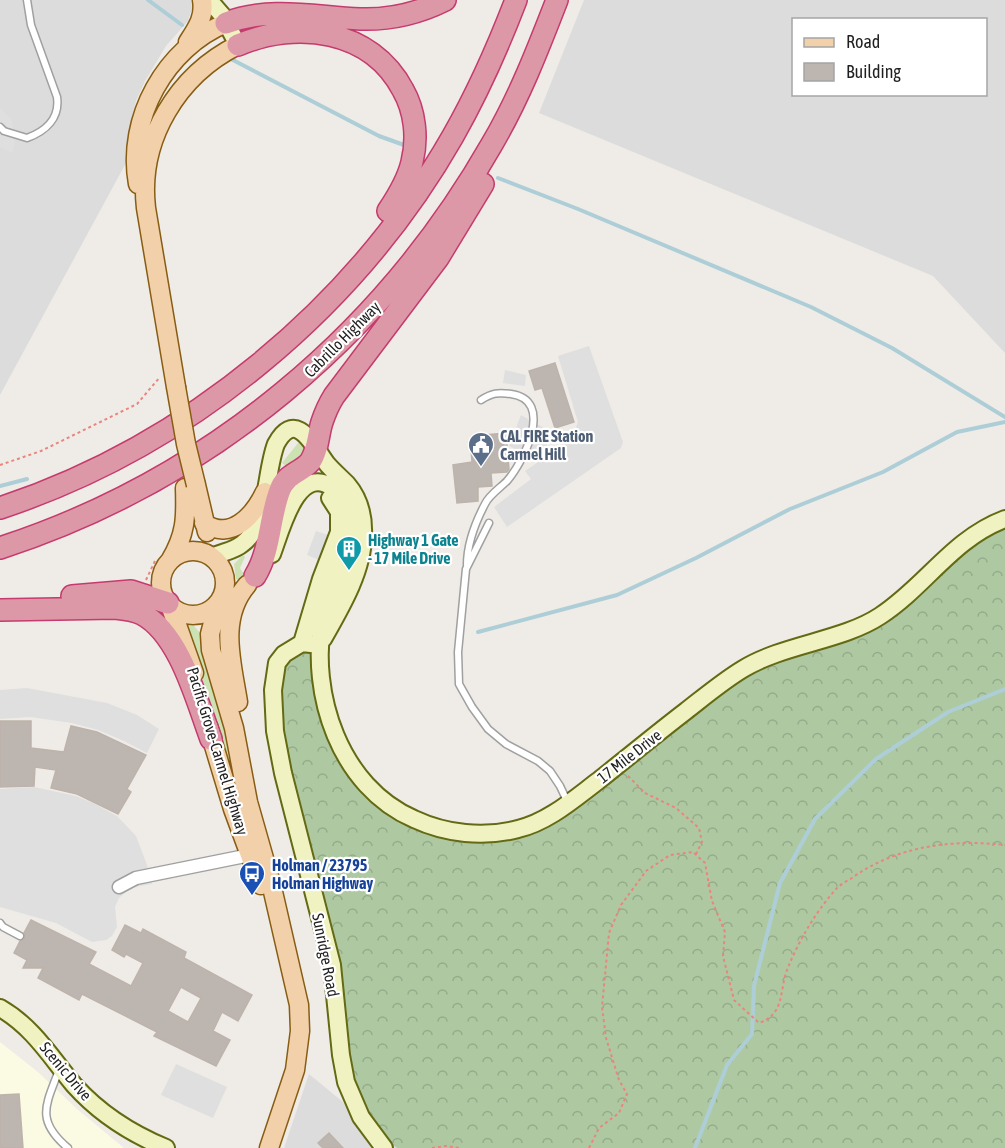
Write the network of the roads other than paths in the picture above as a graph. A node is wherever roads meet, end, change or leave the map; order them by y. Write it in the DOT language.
graph roads {
  1 [pos="27,0"];
  2 [pos="202,0"];
  3 [pos="209,0"];
  4 [pos="445,0"];
  5 [pos="516,0"];
  6 [pos="557,0"];
  7 [pos="226,23"];
  8 [pos="238,45"];
  9 [pos="175,58"];
  10 [pos="518,93"];
  11 [pos="0,127"];
  12 [pos="146,208"];
  13 [pos="321,308"];
  14 [pos="481,400"];
  15 [pos="316,447"];
  16 [pos="306,485"];
  17 [pos="191,487"];
  18 [pos="265,492"];
  19 [pos="0,508"];
  20 [pos="1005,519"];
  21 [pos="204,523"];
  22 [pos="489,523"];
  23 [pos="0,548"];
  24 [pos="210,556"];
  25 [pos="168,562"];
  26 [pos="466,569"];
  27 [pos="251,580"];
  28 [pos="217,603"];
  29 [pos="0,604"];
  30 [pos="169,604"];
  31 [pos="0,610"];
  32 [pos="302,643"];
  33 [pos="320,645"];
  34 [pos="211,739"];
  35 [pos="240,755"];
  36 [pos="568,804"];
  37 [pos="250,855"];
  38 [pos="119,887"];
  39 [pos="0,924"];
  40 [pos="281,930"];
  41 [pos="21,936"];
  42 [pos="0,1008"];
  43 [pos="61,1067"];
  44 [pos="68,1148"];
  45 [pos="166,1148"];
  46 [pos="269,1148"];
  47 [pos="384,1148"];
  1 -- 11 [label="lane"];
  2 -- 9 [label="main road"];
  3 -- 7 [label="main road"];
  4 -- 7 [label="highway"];
  5 -- 13 [label="highway"];
  6 -- 10 [label="highway, Cabrillo Highway"];
  7 -- 8 [label="main road"];
  7 -- 9 [label="main road"];
  8 -- 12 [label="main road"];
  8 -- 13 [label="highway"];
  9 -- 12 [label="main road"];
  10 -- 15 [label="highway"];
  10 -- 23 [label="highway, Cabrillo Highway"];
  12 -- 17 [label="main road, bridge"];
  13 -- 19 [label="highway"];
  14 -- 26 [label="lane"];
  15 -- 18 [label="main road"];
  15 -- 27 [label="highway"];
  15 -- 33 [label="main road"];
  16 -- 27 [label="main road"];
  16 -- 32 [label="main road"];
  16 -- 33 [label="main road, 17 Mile Drive"];
  17 -- 21 [label="main road"];
  17 -- 25 [label="main road"];
  18 -- 21 [label="main road"];
  18 -- 24 [label="main road"];
  20 -- 36 [label="main road, 17 Mile Drive"];
  21 -- 24 [label="main road"];
  22 -- 26 [label="lane"];
  24 -- 25 [label="main road"];
  24 -- 28 [label="main road"];
  25 -- 30 [label="main road"];
  26 -- 36 [label="lane"];
  27 -- 28 [label="main road"];
  27 -- 35 [label="main road"];
  28 -- 30 [label="main road"];
  28 -- 35 [label="main road, Pacific Grove-Carmel Highway"];
  29 -- 30 [label="highway"];
  30 -- 34 [label="main road, Pacific Grove-Carmel Highway"];
  31 -- 34 [label="highway"];
  32 -- 33 [label="main road"];
  32 -- 47 [label="main road, Sunridge Road"];
  33 -- 36 [label="main road, 17 Mile Drive"];
  34 -- 37 [label="main road, Pacific Grove-Carmel Highway"];
  35 -- 40 [label="main road, Pacific Grove-Carmel Highway"];
  37 -- 38 [label="street"];
  37 -- 40 [label="main road, Pacific Grove-Carmel Highway"];
  39 -- 41 [label="lane"];
  40 -- 46 [label="main road, Pacific Grove-Carmel Highway"];
  42 -- 43 [label="main road, Scenic Drive"];
  43 -- 44 [label="lane"];
  43 -- 45 [label="main road, Scenic Drive"];
}
